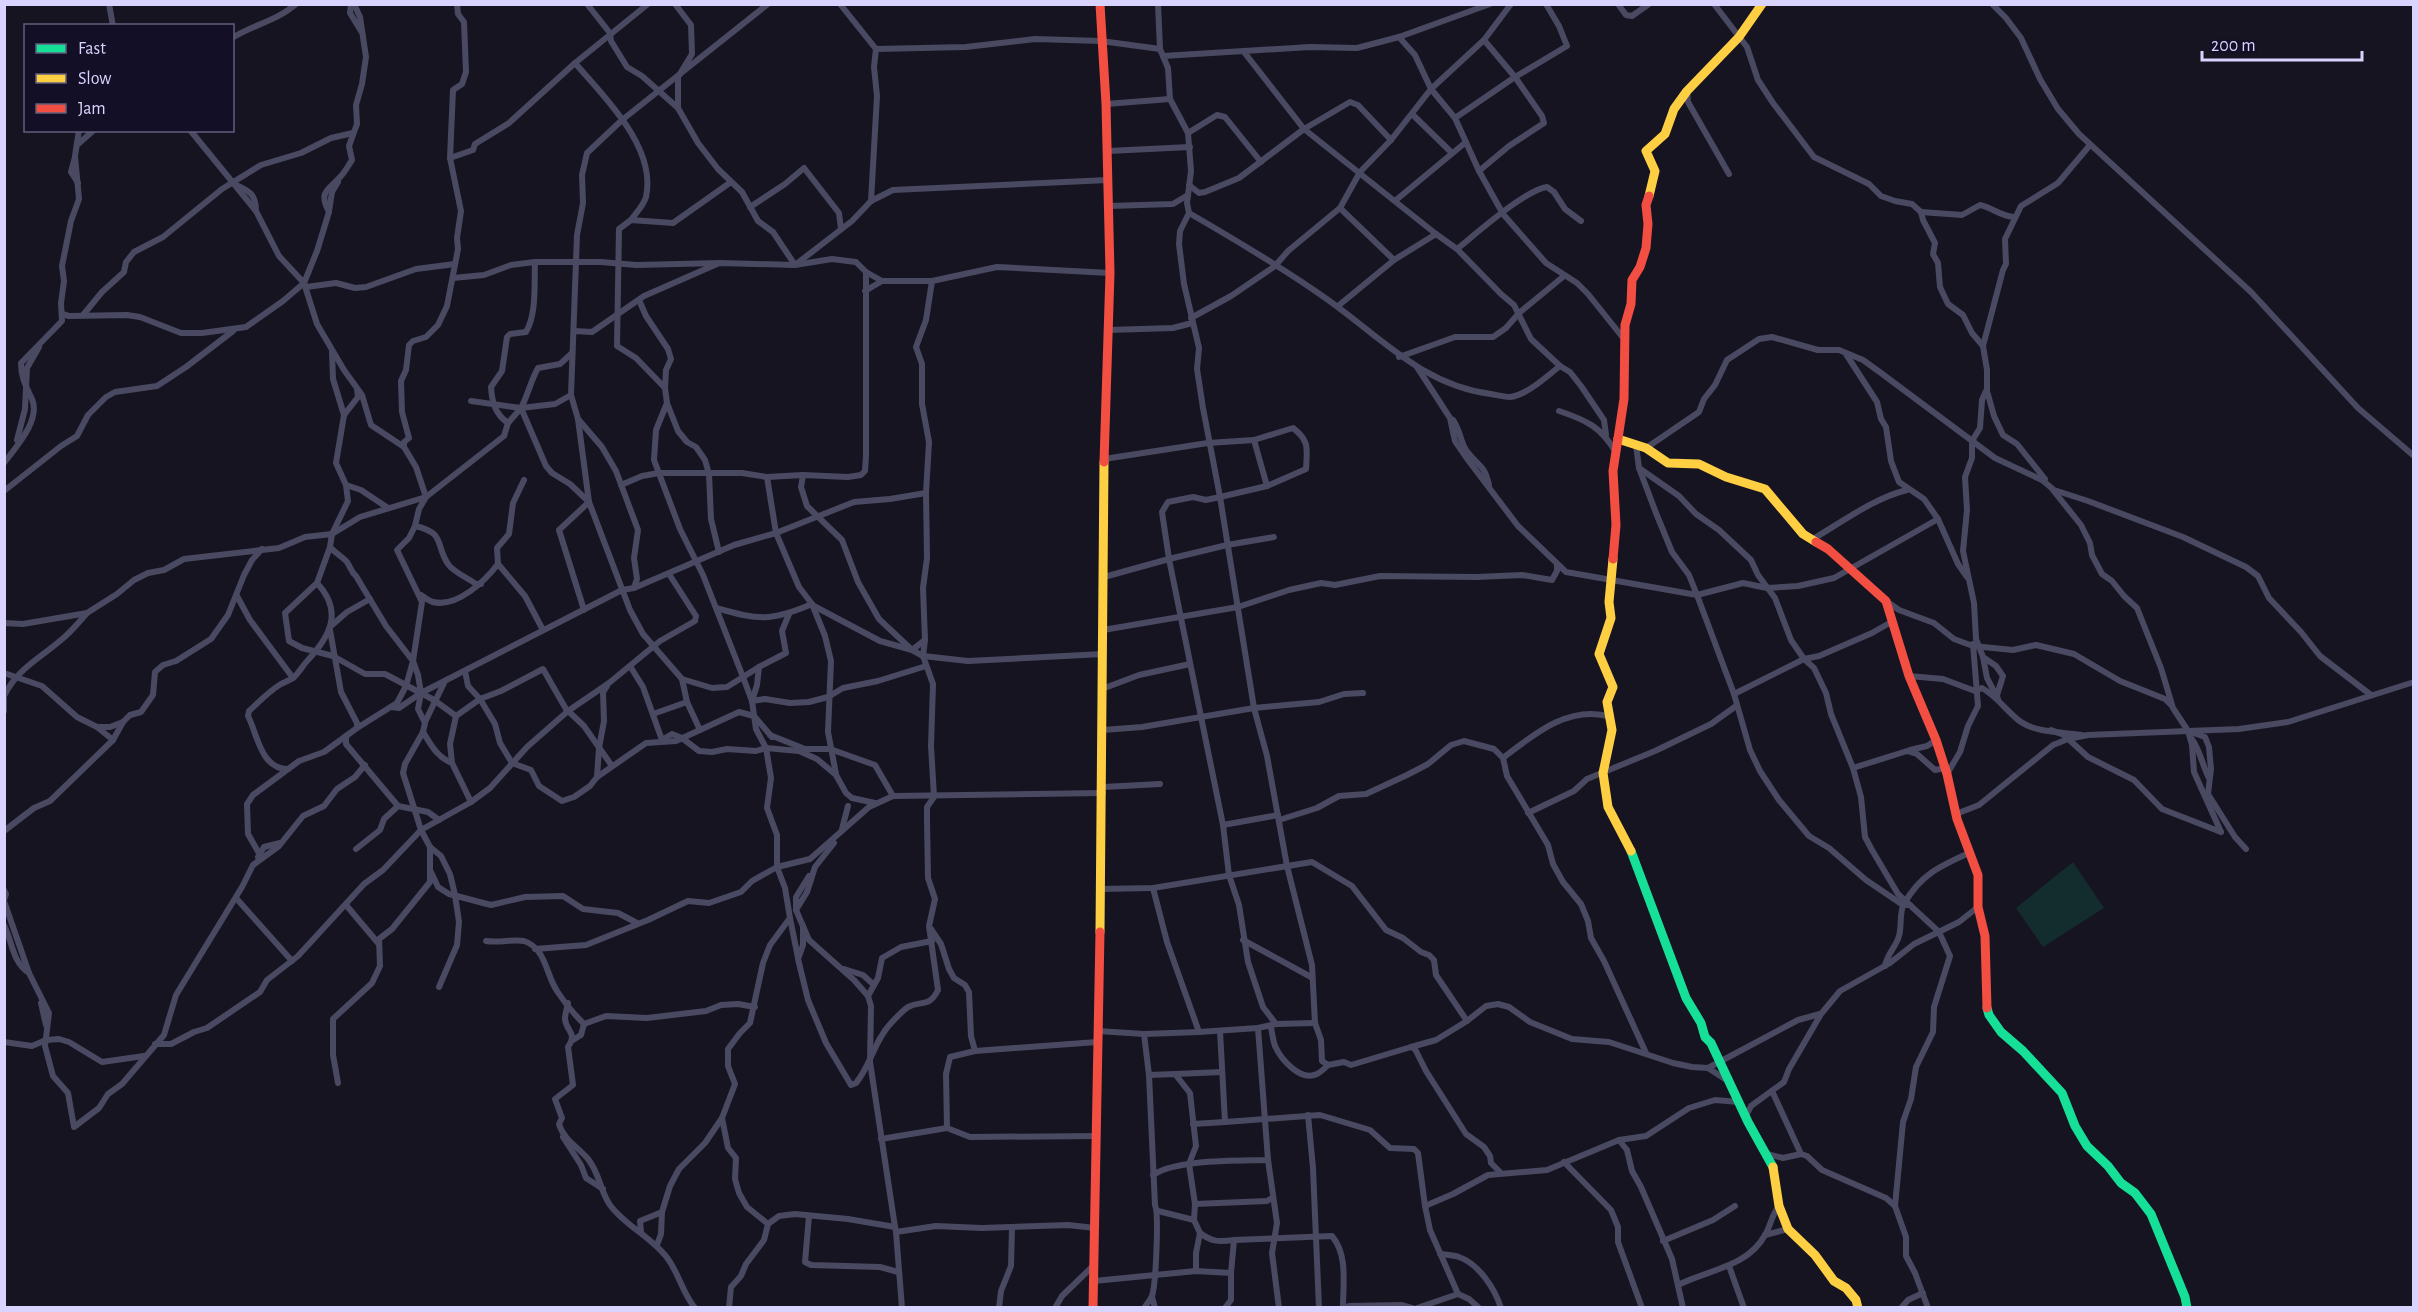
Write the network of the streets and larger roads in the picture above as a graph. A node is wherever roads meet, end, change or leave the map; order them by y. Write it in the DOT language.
graph roads {
  1 [pos="109,4"];
  2 [pos="296,4"];
  3 [pos="353,4"];
  4 [pos="457,4"];
  5 [pos="587,4"];
  6 [pos="648,4"];
  7 [pos="675,4"];
  8 [pos="768,4"];
  9 [pos="840,4"];
  10 [pos="1100,4"];
  11 [pos="1158,4"];
  12 [pos="1490,4"];
  13 [pos="1511,4"];
  14 [pos="1546,4"];
  15 [pos="1618,4"];
  16 [pos="1649,4"];
  17 [pos="1714,4"];
  18 [pos="1762,4"];
  19 [pos="1992,4"];
  20 [pos="113,24"];
  21 [pos="610,33"];
  22 [pos="234,37"];
  23 [pos="1399,37"];
  24 [pos="1739,37"];
  25 [pos="1484,40"];
  26 [pos="1101,41"];
  27 [pos="876,49"];
  28 [pos="1161,52"];
  29 [pos="1245,52"];
  30 [pos="575,63"];
  31 [pos="678,77"];
  32 [pos="1515,77"];
  33 [pos="1431,89"];
  34 [pos="1687,91"];
  35 [pos="660,92"];
  36 [pos="1170,99"];
  37 [pos="1106,104"];
  38 [pos="678,108"];
  39 [pos="1412,114"];
  40 [pos="1455,118"];
  41 [pos="622,120"];
  42 [pos="1304,129"];
  43 [pos="79,132"];
  44 [pos="92,132"];
  45 [pos="192,132"];
  46 [pos="354,132"];
  47 [pos="1188,133"];
  48 [pos="1391,140"];
  49 [pos="1466,142"];
  50 [pos="2090,145"];
  51 [pos="77,146"];
  52 [pos="1190,147"];
  53 [pos="1108,151"];
  54 [pos="1452,153"];
  55 [pos="450,159"];
  56 [pos="1261,162"];
  57 [pos="1479,171"];
  58 [pos="1360,172"];
  59 [pos="1729,174"];
  60 [pos="1108,180"];
  61 [pos="731,182"];
  62 [pos="232,184"];
  63 [pos="1189,185"];
  64 [pos="1188,195"];
  65 [pos="871,201"];
  66 [pos="1396,201"];
  67 [pos="1109,206"];
  68 [pos="750,207"];
  69 [pos="1340,208"];
  70 [pos="1921,212"];
  71 [pos="1190,213"];
  72 [pos="1503,214"];
  73 [pos="2015,217"];
  74 [pos="631,220"];
  75 [pos="1581,221"];
  76 [pos="841,229"];
  77 [pos="1436,234"];
  78 [pos="1457,249"];
  79 [pos="1394,260"];
  80 [pos="535,262"];
  81 [pos="576,263"];
  82 [pos="720,263"];
  83 [pos="455,264"];
  84 [pos="617,264"];
  85 [pos="795,265"];
  86 [pos="1275,266"];
  87 [pos="866,272"];
  88 [pos="1110,273"];
  89 [pos="1564,276"];
  90 [pos="453,278"];
  91 [pos="882,281"];
  92 [pos="932,281"];
  93 [pos="305,285"];
  94 [pos="865,291"];
  95 [pos="639,300"];
  96 [pos="1338,306"];
  97 [pos="62,314"];
  98 [pos="1519,314"];
  99 [pos="83,315"];
  100 [pos="616,317"];
  101 [pos="1191,321"];
  102 [pos="236,328"];
  103 [pos="1108,330"];
  104 [pos="574,331"];
  105 [pos="1624,339"];
  106 [pos="1983,346"];
  107 [pos="331,348"];
  108 [pos="1846,353"];
  109 [pos="571,354"];
  110 [pos="1399,357"];
  111 [pos="1560,366"];
  112 [pos="1417,367"];
  113 [pos="665,388"];
  114 [pos="357,389"];
  115 [pos="27,391"];
  116 [pos="1987,391"];
  117 [pos="571,395"];
  118 [pos="471,401"];
  119 [pos="667,403"];
  120 [pos="493,405"];
  121 [pos="521,408"];
  122 [pos="1560,411"];
  123 [pos="344,415"];
  124 [pos="578,419"];
  125 [pos="508,423"];
  126 [pos="1606,435"];
  127 [pos="1618,439"];
  128 [pos="1254,440"];
  129 [pos="1972,441"];
  130 [pos="1208,443"];
  131 [pos="1641,446"];
  132 [pos="404,447"];
  133 [pos="15,448"];
  134 [pos="1615,451"];
  135 [pos="2414,456"];
  136 [pos="1104,459"];
  137 [pos="4,463"];
  138 [pos="1640,468"];
  139 [pos="659,473"];
  140 [pos="709,474"];
  141 [pos="803,475"];
  142 [pos="766,477"];
  143 [pos="524,480"];
  144 [pos="346,485"];
  145 [pos="621,485"];
  146 [pos="1267,486"];
  147 [pos="1907,490"];
  148 [pos="2054,490"];
  149 [pos="4,491"];
  150 [pos="926,493"];
  151 [pos="426,497"];
  152 [pos="1220,497"];
  153 [pos="589,502"];
  154 [pos="388,508"];
  155 [pos="815,517"];
  156 [pos="1938,519"];
  157 [pos="415,526"];
  158 [pos="776,533"];
  159 [pos="332,534"];
  160 [pos="1274,537"];
  161 [pos="1813,539"];
  162 [pos="1227,545"];
  163 [pos="330,547"];
  164 [pos="262,549"];
  165 [pos="719,552"];
  166 [pos="1169,559"];
  167 [pos="696,562"];
  168 [pos="498,564"];
  169 [pos="1557,565"];
  170 [pos="1850,570"];
  171 [pos="669,574"];
  172 [pos="1104,577"];
  173 [pos="1969,579"];
  174 [pos="1611,581"];
  175 [pos="316,584"];
  176 [pos="481,584"];
  177 [pos="634,588"];
  178 [pos="1767,588"];
  179 [pos="622,590"];
  180 [pos="421,595"];
  181 [pos="1697,595"];
  182 [pos="237,596"];
  183 [pos="370,599"];
  184 [pos="1886,601"];
  185 [pos="812,604"];
  186 [pos="1238,607"];
  187 [pos="716,608"];
  188 [pos="584,610"];
  189 [pos="87,613"];
  190 [pos="789,614"];
  191 [pos="1182,616"];
  192 [pos="1893,621"];
  193 [pos="4,623"];
  194 [pos="330,628"];
  195 [pos="543,630"];
  196 [pos="1103,630"];
  197 [pos="925,640"];
  198 [pos="654,646"];
  199 [pos="1977,647"];
  200 [pos="912,650"];
  201 [pos="316,652"];
  202 [pos="1103,654"];
  203 [pos="333,656"];
  204 [pos="923,656"];
  205 [pos="1983,657"];
  206 [pos="1804,659"];
  207 [pos="413,661"];
  208 [pos="1190,664"];
  209 [pos="630,666"];
  210 [pos="926,666"];
  211 [pos="759,667"];
  212 [pos="465,671"];
  213 [pos="4,673"];
  214 [pos="1909,676"];
  215 [pos="743,677"];
  216 [pos="15,678"];
  217 [pos="293,678"];
  218 [pos="682,679"];
  219 [pos="445,682"];
  220 [pos="2414,682"];
  221 [pos="609,683"];
  222 [pos="830,685"];
  223 [pos="406,686"];
  224 [pos="843,688"];
  225 [pos="1102,689"];
  226 [pos="1976,691"];
  227 [pos="421,693"];
  228 [pos="1364,693"];
  229 [pos="1734,694"];
  230 [pos="2371,695"];
  231 [pos="4,697"];
  232 [pos="828,697"];
  233 [pos="1998,697"];
  234 [pos="480,699"];
  235 [pos="434,700"];
  236 [pos="752,701"];
  237 [pos="687,702"];
  238 [pos="1736,706"];
  239 [pos="391,707"];
  240 [pos="1254,708"];
  241 [pos="2173,708"];
  242 [pos="4,711"];
  243 [pos="568,711"];
  244 [pos="653,714"];
  245 [pos="456,716"];
  246 [pos="754,716"];
  247 [pos="1201,716"];
  248 [pos="1611,717"];
  249 [pos="123,722"];
  250 [pos="425,723"];
  251 [pos="97,728"];
  252 [pos="357,728"];
  253 [pos="756,729"];
  254 [pos="700,730"];
  255 [pos="1102,730"];
  256 [pos="2051,730"];
  257 [pos="423,732"];
  258 [pos="2188,732"];
  259 [pos="2088,735"];
  260 [pos="346,736"];
  261 [pos="772,737"];
  262 [pos="682,738"];
  263 [pos="2068,739"];
  264 [pos="113,740"];
  265 [pos="662,740"];
  266 [pos="1936,740"];
  267 [pos="599,748"];
  268 [pos="766,748"];
  269 [pos="830,749"];
  270 [pos="1906,751"];
  271 [pos="1503,759"];
  272 [pos="452,763"];
  273 [pos="512,763"];
  274 [pos="364,765"];
  275 [pos="612,766"];
  276 [pos="1853,768"];
  277 [pos="289,769"];
  278 [pos="1946,771"];
  279 [pos="1603,773"];
  280 [pos="836,775"];
  281 [pos="597,777"];
  282 [pos="2209,778"];
  283 [pos="1160,784"];
  284 [pos="1103,790"];
  285 [pos="846,793"];
  286 [pos="893,796"];
  287 [pos="934,796"];
  288 [pos="471,801"];
  289 [pos="875,803"];
  290 [pos="398,806"];
  291 [pos="848,807"];
  292 [pos="414,809"];
  293 [pos="1528,813"];
  294 [pos="1956,814"];
  295 [pos="1278,818"];
  296 [pos="439,820"];
  297 [pos="854,820"];
  298 [pos="1223,825"];
  299 [pos="421,830"];
  300 [pos="4,831"];
  301 [pos="841,831"];
  302 [pos="281,843"];
  303 [pos="430,847"];
  304 [pos="356,849"];
  305 [pos="2246,849"];
  306 [pos="1970,853"];
  307 [pos="260,855"];
  308 [pos="253,866"];
  309 [pos="1287,866"];
  310 [pos="777,867"];
  311 [pos="431,872"];
  312 [pos="1229,875"];
  313 [pos="1153,888"];
  314 [pos="1101,889"];
  315 [pos="4,890"];
  316 [pos="455,895"];
  317 [pos="236,898"];
  318 [pos="4,901"];
  319 [pos="346,904"];
  320 [pos="1906,904"];
  321 [pos="1977,907"];
  322 [pos="796,910"];
  323 [pos="790,918"];
  324 [pos="637,923"];
  325 [pos="4,925"];
  326 [pos="803,926"];
  327 [pos="929,926"];
  328 [pos="1939,932"];
  329 [pos="1243,939"];
  330 [pos="486,941"];
  331 [pos="932,941"];
  332 [pos="378,943"];
  333 [pos="535,949"];
  334 [pos="798,959"];
  335 [pos="292,961"];
  336 [pos="1884,966"];
  337 [pos="841,968"];
  338 [pos="29,973"];
  339 [pos="1311,977"];
  340 [pos="874,985"];
  341 [pos="439,987"];
  342 [pos="868,996"];
  343 [pos="568,1003"];
  344 [pos="755,1006"];
  345 [pos="1821,1014"];
  346 [pos="1467,1021"];
  347 [pos="1315,1023"];
  348 [pos="584,1024"];
  349 [pos="1273,1025"];
  350 [pos="1258,1028"];
  351 [pos="1098,1031"];
  352 [pos="1220,1031"];
  353 [pos="1199,1032"];
  354 [pos="1144,1034"];
  355 [pos="49,1040"];
  356 [pos="573,1040"];
  357 [pos="4,1042"];
  358 [pos="1097,1042"];
  359 [pos="155,1044"];
  360 [pos="1411,1047"];
  361 [pos="975,1052"];
  362 [pos="1646,1053"];
  363 [pos="144,1056"];
  364 [pos="1720,1060"];
  365 [pos="870,1062"];
  366 [pos="1328,1065"];
  367 [pos="1708,1068"];
  368 [pos="1222,1072"];
  369 [pos="1175,1074"];
  370 [pos="1149,1075"];
  371 [pos="1729,1081"];
  372 [pos="338,1083"];
  373 [pos="1772,1091"];
  374 [pos="1741,1103"];
  375 [pos="1308,1115"];
  376 [pos="1746,1116"];
  377 [pos="722,1118"];
  378 [pos="1266,1119"];
  379 [pos="1225,1122"];
  380 [pos="1193,1124"];
  381 [pos="947,1128"];
  382 [pos="561,1134"];
  383 [pos="1097,1137"];
  384 [pos="881,1139"];
  385 [pos="1618,1140"];
  386 [pos="1801,1154"];
  387 [pos="1767,1155"];
  388 [pos="1268,1160"];
  389 [pos="1564,1162"];
  390 [pos="1189,1164"];
  391 [pos="1500,1172"];
  392 [pos="1153,1175"];
  393 [pos="603,1189"];
  394 [pos="1272,1198"];
  395 [pos="1195,1204"];
  396 [pos="1425,1206"];
  397 [pos="1735,1206"];
  398 [pos="1779,1206"];
  399 [pos="1896,1206"];
  400 [pos="1158,1211"];
  401 [pos="662,1212"];
  402 [pos="809,1216"];
  403 [pos="1194,1220"];
  404 [pos="768,1224"];
  405 [pos="1012,1227"];
  406 [pos="1095,1228"];
  407 [pos="896,1229"];
  408 [pos="1788,1229"];
  409 [pos="642,1232"];
  410 [pos="1200,1233"];
  411 [pos="1766,1235"];
  412 [pos="1314,1236"];
  413 [pos="1234,1240"];
  414 [pos="1275,1240"];
  415 [pos="1663,1241"];
  416 [pos="657,1245"];
  417 [pos="1440,1254"];
  418 [pos="1096,1263"];
  419 [pos="1728,1266"];
  420 [pos="1196,1271"];
  421 [pos="898,1272"];
  422 [pos="1231,1273"];
  423 [pos="1156,1274"];
  424 [pos="1094,1281"];
  425 [pos="1678,1285"];
  426 [pos="1923,1293"];
  427 [pos="1458,1294"];
  428 [pos="1152,1297"];
  429 [pos="1743,1306"];
  430 [pos="695,1308"];
  431 [pos="729,1308"];
  432 [pos="902,1308"];
  433 [pos="999,1308"];
  434 [pos="1055,1308"];
  435 [pos="1093,1308"];
  436 [pos="1144,1308"];
  437 [pos="1155,1308"];
  438 [pos="1225,1308"];
  439 [pos="1279,1308"];
  440 [pos="1319,1308"];
  441 [pos="1343,1308"];
  442 [pos="1412,1308"];
  443 [pos="1417,1308"];
  444 [pos="1479,1308"];
  445 [pos="1501,1308"];
  446 [pos="1642,1308"];
  447 [pos="1683,1308"];
  448 [pos="1733,1308"];
  449 [pos="1858,1308"];
  450 [pos="1900,1308"];
  451 [pos="1928,1308"];
  452 [pos="2187,1308"];
  1 -- 20 [label="street"];
  2 -- 22 [label="street"];
  3 -- 46 [label="street"];
  4 -- 55 [label="street"];
  5 -- 21 [label="street"];
  6 -- 21 [label="street"];
  7 -- 31 [label="street"];
  8 -- 31 [label="street"];
  9 -- 27 [label="street"];
  10 -- 26 [label="street"];
  11 -- 28 [label="street"];
  12 -- 23 [label="street"];
  13 -- 25 [label="street"];
  14 -- 32 [label="street"];
  15 -- 16 [label="street"];
  17 -- 24 [label="street"];
  18 -- 24 [label="street"];
  19 -- 50 [label="street"];
  21 -- 30 [label="street"];
  21 -- 35 [label="street"];
  23 -- 29 [label="street"];
  23 -- 33 [label="street"];
  24 -- 34 [label="street"];
  24 -- 70 [label="street"];
  25 -- 32 [label="street"];
  25 -- 33 [label="street"];
  26 -- 27 [label="street"];
  26 -- 28 [label="street"];
  26 -- 37 [label="street"];
  27 -- 65 [label="street"];
  28 -- 29 [label="street"];
  28 -- 36 [label="street"];
  29 -- 42 [label="street"];
  30 -- 41 [label="street"];
  30 -- 55 [label="street"];
  31 -- 35 [label="street"];
  31 -- 38 [label="street"];
  32 -- 40 [label="street"];
  32 -- 57 [label="street"];
  33 -- 39 [label="street"];
  33 -- 40 [label="street"];
  34 -- 59 [label="street"];
  34 -- 105 [label="street"];
  35 -- 38 [label="street"];
  35 -- 41 [label="street"];
  36 -- 37 [label="street"];
  36 -- 47 [label="street"];
  37 -- 53 [label="street"];
  38 -- 61 [label="street"];
  39 -- 48 [label="street"];
  39 -- 54 [label="street"];
  40 -- 49 [label="street"];
  41 -- 74 [label="street"];
  41 -- 81 [label="street"];
  42 -- 48 [label="street"];
  42 -- 56 [label="street"];
  42 -- 58 [label="street"];
  43 -- 51 [label="street"];
  44 -- 51 [label="street"];
  45 -- 62 [label="street"];
  46 -- 62 [label="street"];
  46 -- 93 [label="street"];
  47 -- 52 [label="street"];
  47 -- 56 [label="street"];
  48 -- 58 [label="street"];
  49 -- 54 [label="street"];
  49 -- 57 [label="street"];
  50 -- 73 [label="street"];
  50 -- 135 [label="street"];
  51 -- 97 [label="street"];
  52 -- 53 [label="street"];
  52 -- 63 [label="street"];
  53 -- 60 [label="street"];
  54 -- 66 [label="street"];
  55 -- 83 [label="street"];
  56 -- 63 [label="street"];
  57 -- 72 [label="street"];
  58 -- 66 [label="street"];
  58 -- 69 [label="street"];
  60 -- 65 [label="street"];
  60 -- 67 [label="street"];
  61 -- 68 [label="street"];
  61 -- 74 [label="street"];
  62 -- 93 [label="street"];
  62 -- 99 [label="street"];
  63 -- 64 [label="street"];
  64 -- 67 [label="street"];
  64 -- 71 [label="street"];
  65 -- 76 [label="street"];
  66 -- 77 [label="street"];
  67 -- 88 [label="street"];
  68 -- 76 [label="street"];
  68 -- 85 [label="street"];
  69 -- 79 [label="street"];
  69 -- 86 [label="street"];
  70 -- 73 [label="street"];
  70 -- 106 [label="street"];
  71 -- 86 [label="street"];
  71 -- 101 [label="street"];
  72 -- 75 [label="street"];
  72 -- 78 [label="street"];
  72 -- 89 [label="street"];
  73 -- 106 [label="street"];
  74 -- 84 [label="street"];
  76 -- 85 [label="street"];
  77 -- 78 [label="street"];
  77 -- 79 [label="street"];
  78 -- 98 [label="street"];
  79 -- 96 [label="street"];
  80 -- 81 [label="street"];
  80 -- 90 [label="street"];
  80 -- 120 [label="street"];
  81 -- 84 [label="street"];
  81 -- 104 [label="street"];
  82 -- 84 [label="street"];
  82 -- 85 [label="street"];
  82 -- 95 [label="street"];
  83 -- 90 [label="street"];
  83 -- 93 [label="street"];
  84 -- 100 [label="street"];
  85 -- 87 [label="street"];
  86 -- 96 [label="street"];
  86 -- 101 [label="street"];
  87 -- 91 [label="street"];
  87 -- 94 [label="street"];
  88 -- 92 [label="street"];
  88 -- 103 [label="street"];
  89 -- 98 [label="street"];
  89 -- 105 [label="street"];
  90 -- 132 [label="street"];
  91 -- 92 [label="street"];
  91 -- 94 [label="street"];
  92 -- 150 [label="street"];
  93 -- 102 [label="street"];
  93 -- 107 [label="street"];
  94 -- 141 [label="street"];
  95 -- 100 [label="street"];
  95 -- 113 [label="street"];
  96 -- 110 [label="street"];
  97 -- 99 [label="street"];
  97 -- 115 [label="street"];
  98 -- 110 [label="street"];
  98 -- 111 [label="street"];
  99 -- 102 [label="street"];
  100 -- 104 [label="street"];
  100 -- 113 [label="street"];
  101 -- 103 [label="street"];
  101 -- 130 [label="street"];
  102 -- 149 [label="street"];
  103 -- 136 [label="street"];
  104 -- 109 [label="street"];
  105 -- 127 [label="street"];
  106 -- 116 [label="street"];
  107 -- 114 [label="street"];
  107 -- 123 [label="street"];
  108 -- 129 [label="street"];
  108 -- 131 [label="street"];
  108 -- 147 [label="street"];
  109 -- 117 [label="street"];
  109 -- 121 [label="street"];
  110 -- 112 [label="street"];
  111 -- 112 [label="street"];
  111 -- 126 [label="street"];
  112 -- 169 [label="street"];
  113 -- 119 [label="street"];
  114 -- 123 [label="street"];
  114 -- 132 [label="street"];
  115 -- 133 [label="street"];
  115 -- 133 [label="street"];
  116 -- 129 [label="street"];
  116 -- 148 [label="street"];
  117 -- 121 [label="street"];
  117 -- 124 [label="street"];
  118 -- 120 [label="street"];
  119 -- 139 [label="street"];
  119 -- 140 [label="street"];
  120 -- 121 [label="street"];
  120 -- 125 [label="street"];
  121 -- 125 [label="street"];
  121 -- 153 [label="street"];
  122 -- 126 [label="street"];
  123 -- 144 [label="street"];
  124 -- 145 [label="street"];
  124 -- 153 [label="street"];
  125 -- 151 [label="street"];
  126 -- 134 [label="street"];
  127 -- 131 [label="street"];
  127 -- 134 [label="street"];
  128 -- 130 [label="street"];
  128 -- 146 [label="street"];
  128 -- 146 [label="street"];
  129 -- 148 [label="street"];
  129 -- 173 [label="street"];
  130 -- 136 [label="street"];
  130 -- 152 [label="street"];
  131 -- 138 [label="street"];
  131 -- 161 [label="street"];
  132 -- 151 [label="street"];
  133 -- 137 [label="street"];
  134 -- 174 [label="street"];
  136 -- 172 [label="street"];
  138 -- 178 [label="street"];
  138 -- 181 [label="street"];
  139 -- 140 [label="street"];
  139 -- 145 [label="street"];
  139 -- 167 [label="street"];
  140 -- 142 [label="street"];
  140 -- 165 [label="street"];
  141 -- 142 [label="street"];
  141 -- 155 [label="street"];
  142 -- 158 [label="street"];
  143 -- 168 [label="street"];
  144 -- 154 [label="street"];
  144 -- 159 [label="street"];
  145 -- 177 [label="street"];
  146 -- 152 [label="street"];
  147 -- 156 [label="street"];
  147 -- 161 [label="street"];
  148 -- 230 [label="street"];
  148 -- 241 [label="street"];
  150 -- 155 [label="street"];
  150 -- 197 [label="street"];
  151 -- 154 [label="street"];
  151 -- 157 [label="street"];
  152 -- 162 [label="street"];
  152 -- 166 [label="street"];
  153 -- 179 [label="street"];
  153 -- 188 [label="street"];
  154 -- 159 [label="street"];
  155 -- 158 [label="street"];
  155 -- 200 [label="street"];
  156 -- 170 [label="street"];
  156 -- 173 [label="street"];
  157 -- 176 [label="street"];
  157 -- 180 [label="street"];
  158 -- 165 [label="street"];
  158 -- 185 [label="street"];
  159 -- 163 [label="street"];
  159 -- 164 [label="street"];
  160 -- 162 [label="street"];
  161 -- 170 [label="street"];
  162 -- 166 [label="street"];
  162 -- 186 [label="street"];
  163 -- 175 [label="street"];
  163 -- 183 [label="street"];
  164 -- 182 [label="street"];
  164 -- 189 [label="street"];
  165 -- 167 [label="street"];
  166 -- 172 [label="street"];
  166 -- 191 [label="street"];
  167 -- 171 [label="street"];
  167 -- 187 [label="street"];
  168 -- 176 [label="street"];
  168 -- 195 [label="street"];
  169 -- 174 [label="street"];
  169 -- 186 [label="street"];
  170 -- 178 [label="street"];
  170 -- 184 [label="street"];
  171 -- 177 [label="street"];
  171 -- 198 [label="street"];
  172 -- 196 [label="street"];
  173 -- 199 [label="street"];
  174 -- 181 [label="street"];
  174 -- 248 [label="street"];
  175 -- 194 [label="street"];
  175 -- 201 [label="street"];
  176 -- 180 [label="street"];
  177 -- 179 [label="street"];
  178 -- 181 [label="street"];
  178 -- 206 [label="street"];
  179 -- 188 [label="street"];
  179 -- 198 [label="street"];
  180 -- 207 [label="street"];
  181 -- 229 [label="street"];
  182 -- 217 [label="street"];
  182 -- 249 [label="street"];
  183 -- 194 [label="street"];
  183 -- 207 [label="street"];
  184 -- 192 [label="street"];
  184 -- 199 [label="street"];
  185 -- 190 [label="street"];
  185 -- 200 [label="street"];
  185 -- 222 [label="street"];
  186 -- 191 [label="street"];
  186 -- 240 [label="street"];
  187 -- 190 [label="street"];
  187 -- 215 [label="street"];
  188 -- 195 [label="street"];
  189 -- 193 [label="street"];
  189 -- 216 [label="street"];
  190 -- 211 [label="street"];
  191 -- 196 [label="street"];
  191 -- 208 [label="street"];
  192 -- 206 [label="street"];
  192 -- 214 [label="street"];
  194 -- 201 [label="street"];
  194 -- 203 [label="street"];
  195 -- 212 [label="street"];
  196 -- 202 [label="street"];
  197 -- 200 [label="street"];
  197 -- 204 [label="street"];
  198 -- 209 [label="street"];
  198 -- 218 [label="street"];
  199 -- 205 [label="street"];
  199 -- 226 [label="street"];
  199 -- 241 [label="street"];
  200 -- 204 [label="street"];
  201 -- 203 [label="street"];
  201 -- 217 [label="street"];
  202 -- 204 [label="street"];
  202 -- 225 [label="street"];
  203 -- 223 [label="street"];
  203 -- 252 [label="street"];
  204 -- 210 [label="street"];
  205 -- 233 [label="street"];
  205 -- 233 [label="street"];
  206 -- 229 [label="street"];
  206 -- 276 [label="street"];
  207 -- 223 [label="street"];
  207 -- 227 [label="street"];
  208 -- 225 [label="street"];
  208 -- 247 [label="street"];
  209 -- 221 [label="street"];
  209 -- 244 [label="street"];
  210 -- 224 [label="street"];
  210 -- 287 [label="street"];
  211 -- 215 [label="street"];
  211 -- 236 [label="street"];
  212 -- 219 [label="street"];
  212 -- 234 [label="street"];
  213 -- 216 [label="street"];
  214 -- 226 [label="street"];
  214 -- 266 [label="street"];
  215 -- 218 [label="street"];
  215 -- 236 [label="street"];
  216 -- 231 [label="street"];
  216 -- 251 [label="street"];
  217 -- 277 [label="street"];
  218 -- 237 [label="street"];
  219 -- 227 [label="street"];
  219 -- 235 [label="street"];
  220 -- 230 [label="street"];
  221 -- 243 [label="street"];
  221 -- 267 [label="street"];
  222 -- 224 [label="street"];
  222 -- 232 [label="street"];
  223 -- 227 [label="street"];
  223 -- 239 [label="street"];
  224 -- 232 [label="street"];
  225 -- 255 [label="street"];
  226 -- 233 [label="street"];
  226 -- 278 [label="street"];
  227 -- 235 [label="street"];
  227 -- 239 [label="street"];
  227 -- 250 [label="street"];
  228 -- 240 [label="street"];
  229 -- 238 [label="street"];
  230 -- 258 [label="street"];
  231 -- 242 [label="street"];
  232 -- 236 [label="street"];
  232 -- 269 [label="street"];
  233 -- 256 [label="street"];
  234 -- 243 [label="street"];
  234 -- 245 [label="street"];
  234 -- 273 [label="street"];
  235 -- 245 [label="street"];
  235 -- 250 [label="street"];
  236 -- 246 [label="street"];
  237 -- 244 [label="street"];
  237 -- 254 [label="street"];
  238 -- 279 [label="street"];
  238 -- 320 [label="street"];
  239 -- 252 [label="street"];
  240 -- 247 [label="street"];
  240 -- 295 [label="street"];
  241 -- 258 [label="street"];
  243 -- 267 [label="street"];
  243 -- 273 [label="street"];
  244 -- 265 [label="street"];
  245 -- 272 [label="street"];
  246 -- 253 [label="street"];
  246 -- 254 [label="street"];
  246 -- 261 [label="street"];
  247 -- 255 [label="street"];
  247 -- 298 [label="street"];
  248 -- 271 [label="street"];
  248 -- 279 [label="street"];
  249 -- 251 [label="street"];
  249 -- 264 [label="street"];
  250 -- 257 [label="street"];
  251 -- 264 [label="street"];
  252 -- 260 [label="street"];
  253 -- 261 [label="street"];
  253 -- 268 [label="street"];
  254 -- 262 [label="street"];
  255 -- 284 [label="street"];
  256 -- 259 [label="street"];
  256 -- 263 [label="street"];
  257 -- 272 [label="street"];
  257 -- 292 [label="street"];
  258 -- 259 [label="street"];
  258 -- 263 [label="street"];
  258 -- 282 [label="street"];
  258 -- 282 [label="street"];
  259 -- 263 [label="street"];
  260 -- 274 [label="street"];
  260 -- 277 [label="street"];
  261 -- 269 [label="street"];
  262 -- 265 [label="street"];
  262 -- 268 [label="street"];
  263 -- 294 [label="street"];
  264 -- 300 [label="street"];
  265 -- 275 [label="street"];
  266 -- 270 [label="street"];
  266 -- 278 [label="street"];
  267 -- 275 [label="street"];
  267 -- 281 [label="street"];
  268 -- 280 [label="street"];
  268 -- 310 [label="street"];
  269 -- 280 [label="street"];
  269 -- 286 [label="street"];
  270 -- 276 [label="street"];
  270 -- 278 [label="street"];
  271 -- 293 [label="street"];
  271 -- 295 [label="street"];
  272 -- 288 [label="street"];
  273 -- 281 [label="street"];
  273 -- 288 [label="street"];
  274 -- 290 [label="street"];
  274 -- 302 [label="street"];
  275 -- 281 [label="street"];
  276 -- 320 [label="street"];
  277 -- 307 [label="street"];
  278 -- 294 [label="street"];
  279 -- 293 [label="street"];
  279 -- 364 [label="street"];
  280 -- 285 [label="street"];
  282 -- 305 [label="street"];
  283 -- 284 [label="street"];
  284 -- 287 [label="street"];
  284 -- 314 [label="street"];
  285 -- 289 [label="street"];
  285 -- 291 [label="street"];
  286 -- 287 [label="street"];
  286 -- 289 [label="street"];
  287 -- 327 [label="street"];
  288 -- 296 [label="street"];
  289 -- 297 [label="street"];
  290 -- 292 [label="street"];
  290 -- 304 [label="street"];
  291 -- 297 [label="street"];
  291 -- 301 [label="street"];
  292 -- 296 [label="street"];
  292 -- 299 [label="street"];
  293 -- 362 [label="street"];
  294 -- 306 [label="street"];
  295 -- 298 [label="street"];
  295 -- 309 [label="street"];
  296 -- 299 [label="street"];
  297 -- 301 [label="street"];
  298 -- 312 [label="street"];
  299 -- 303 [label="street"];
  299 -- 319 [label="street"];
  301 -- 310 [label="street"];
  301 -- 322 [label="street"];
  302 -- 307 [label="street"];
  302 -- 308 [label="street"];
  303 -- 311 [label="street"];
  303 -- 316 [label="street"];
  306 -- 320 [label="street"];
  306 -- 321 [label="street"];
  307 -- 308 [label="street"];
  308 -- 317 [label="street"];
  309 -- 312 [label="street"];
  309 -- 339 [label="street"];
  309 -- 346 [label="street"];
  310 -- 323 [label="street"];
  310 -- 324 [label="street"];
  311 -- 316 [label="street"];
  311 -- 332 [label="street"];
  312 -- 313 [label="street"];
  312 -- 329 [label="street"];
  313 -- 314 [label="street"];
  313 -- 353 [label="street"];
  314 -- 351 [label="street"];
  315 -- 318 [label="street"];
  316 -- 324 [label="street"];
  316 -- 341 [label="street"];
  317 -- 335 [label="street"];
  317 -- 359 [label="street"];
  318 -- 338 [label="street"];
  319 -- 332 [label="street"];
  319 -- 335 [label="street"];
  320 -- 328 [label="street"];
  320 -- 336 [label="street"];
  321 -- 328 [label="street"];
  321 -- 452 [label="street"];
  322 -- 323 [label="street"];
  322 -- 326 [label="street"];
  323 -- 334 [label="street"];
  323 -- 344 [label="street"];
  324 -- 333 [label="street"];
  325 -- 338 [label="street"];
  326 -- 334 [label="street"];
  326 -- 337 [label="street"];
  327 -- 331 [label="street"];
  327 -- 361 [label="street"];
  328 -- 336 [label="street"];
  328 -- 399 [label="street"];
  329 -- 339 [label="street"];
  329 -- 349 [label="street"];
  330 -- 333 [label="street"];
  331 -- 340 [label="street"];
  331 -- 365 [label="street"];
  332 -- 372 [label="street"];
  333 -- 343 [label="street"];
  334 -- 365 [label="street"];
  335 -- 359 [label="street"];
  336 -- 345 [label="street"];
  337 -- 340 [label="street"];
  337 -- 342 [label="street"];
  338 -- 355 [label="street"];
  339 -- 347 [label="street"];
  340 -- 342 [label="street"];
  342 -- 365 [label="street"];
  343 -- 348 [label="street"];
  343 -- 356 [label="street"];
  344 -- 348 [label="street"];
  344 -- 377 [label="street"];
  345 -- 364 [label="street"];
  345 -- 373 [label="street"];
  346 -- 360 [label="street"];
  346 -- 362 [label="street"];
  347 -- 349 [label="street"];
  347 -- 366 [label="street"];
  348 -- 356 [label="street"];
  349 -- 350 [label="street"];
  349 -- 366 [label="street"];
  350 -- 352 [label="street"];
  350 -- 378 [label="street"];
  351 -- 354 [label="street"];
  351 -- 358 [label="street"];
  352 -- 353 [label="street"];
  352 -- 368 [label="street"];
  353 -- 354 [label="street"];
  354 -- 370 [label="street"];
  355 -- 357 [label="street"];
  355 -- 363 [label="street"];
  355 -- 363 [label="street"];
  356 -- 382 [label="street"];
  358 -- 361 [label="street"];
  358 -- 383 [label="street"];
  359 -- 363 [label="street"];
  360 -- 366 [label="street"];
  360 -- 391 [label="street"];
  361 -- 381 [label="street"];
  362 -- 367 [label="street"];
  364 -- 367 [label="street"];
  364 -- 371 [label="street"];
  365 -- 384 [label="street"];
  367 -- 371 [label="street"];
  368 -- 369 [label="street"];
  368 -- 379 [label="street"];
  369 -- 370 [label="street"];
  369 -- 380 [label="street"];
  370 -- 392 [label="street"];
  371 -- 374 [label="street"];
  373 -- 376 [label="street"];
  373 -- 386 [label="street"];
  374 -- 376 [label="street"];
  374 -- 385 [label="street"];
  375 -- 378 [label="street"];
  375 -- 396 [label="street"];
  375 -- 412 [label="street"];
  376 -- 387 [label="street"];
  377 -- 401 [label="street"];
  377 -- 404 [label="street"];
  378 -- 379 [label="street"];
  378 -- 388 [label="street"];
  379 -- 380 [label="street"];
  380 -- 390 [label="street"];
  381 -- 383 [label="street"];
  381 -- 384 [label="street"];
  382 -- 393 [label="street"];
  382 -- 393 [label="street"];
  383 -- 406 [label="street"];
  384 -- 407 [label="street"];
  385 -- 389 [label="street"];
  385 -- 415 [label="street"];
  386 -- 387 [label="street"];
  386 -- 399 [label="street"];
  387 -- 398 [label="street"];
  388 -- 390 [label="street"];
  388 -- 394 [label="street"];
  389 -- 391 [label="street"];
  389 -- 446 [label="street"];
  390 -- 392 [label="street"];
  390 -- 395 [label="street"];
  391 -- 396 [label="street"];
  392 -- 400 [label="street"];
  393 -- 409 [label="street"];
  394 -- 395 [label="street"];
  394 -- 414 [label="street"];
  395 -- 403 [label="street"];
  396 -- 417 [label="street"];
  397 -- 415 [label="street"];
  398 -- 408 [label="street"];
  398 -- 411 [label="street"];
  399 -- 426 [label="street"];
  400 -- 403 [label="street"];
  400 -- 423 [label="street"];
  401 -- 409 [label="street"];
  401 -- 416 [label="street"];
  402 -- 404 [label="street"];
  402 -- 407 [label="street"];
  402 -- 421 [label="street"];
  403 -- 410 [label="street"];
  404 -- 431 [label="street"];
  405 -- 406 [label="street"];
  405 -- 407 [label="street"];
  405 -- 433 [label="street"];
  406 -- 418 [label="street"];
  407 -- 421 [label="street"];
  408 -- 411 [label="street"];
  408 -- 449 [label="street"];
  409 -- 416 [label="street"];
  410 -- 413 [label="street"];
  410 -- 420 [label="street"];
  411 -- 419 [label="street"];
  412 -- 414 [label="street"];
  412 -- 440 [label="street"];
  412 -- 441 [label="street"];
  413 -- 414 [label="street"];
  413 -- 422 [label="street"];
  414 -- 439 [label="street"];
  415 -- 425 [label="street"];
  416 -- 430 [label="street"];
  417 -- 427 [label="street"];
  417 -- 445 [label="street"];
  418 -- 424 [label="street"];
  418 -- 434 [label="street"];
  419 -- 425 [label="street"];
  419 -- 429 [label="street"];
  420 -- 422 [label="street"];
  420 -- 423 [label="street"];
  421 -- 432 [label="street"];
  422 -- 438 [label="street"];
  423 -- 424 [label="street"];
  423 -- 428 [label="street"];
  424 -- 435 [label="street"];
  425 -- 447 [label="street"];
  426 -- 450 [label="street"];
  426 -- 451 [label="street"];
  427 -- 443 [label="street"];
  427 -- 444 [label="street"];
  428 -- 436 [label="street"];
  428 -- 437 [label="street"];
  429 -- 448 [label="street"];
  441 -- 442 [label="street"];
}
